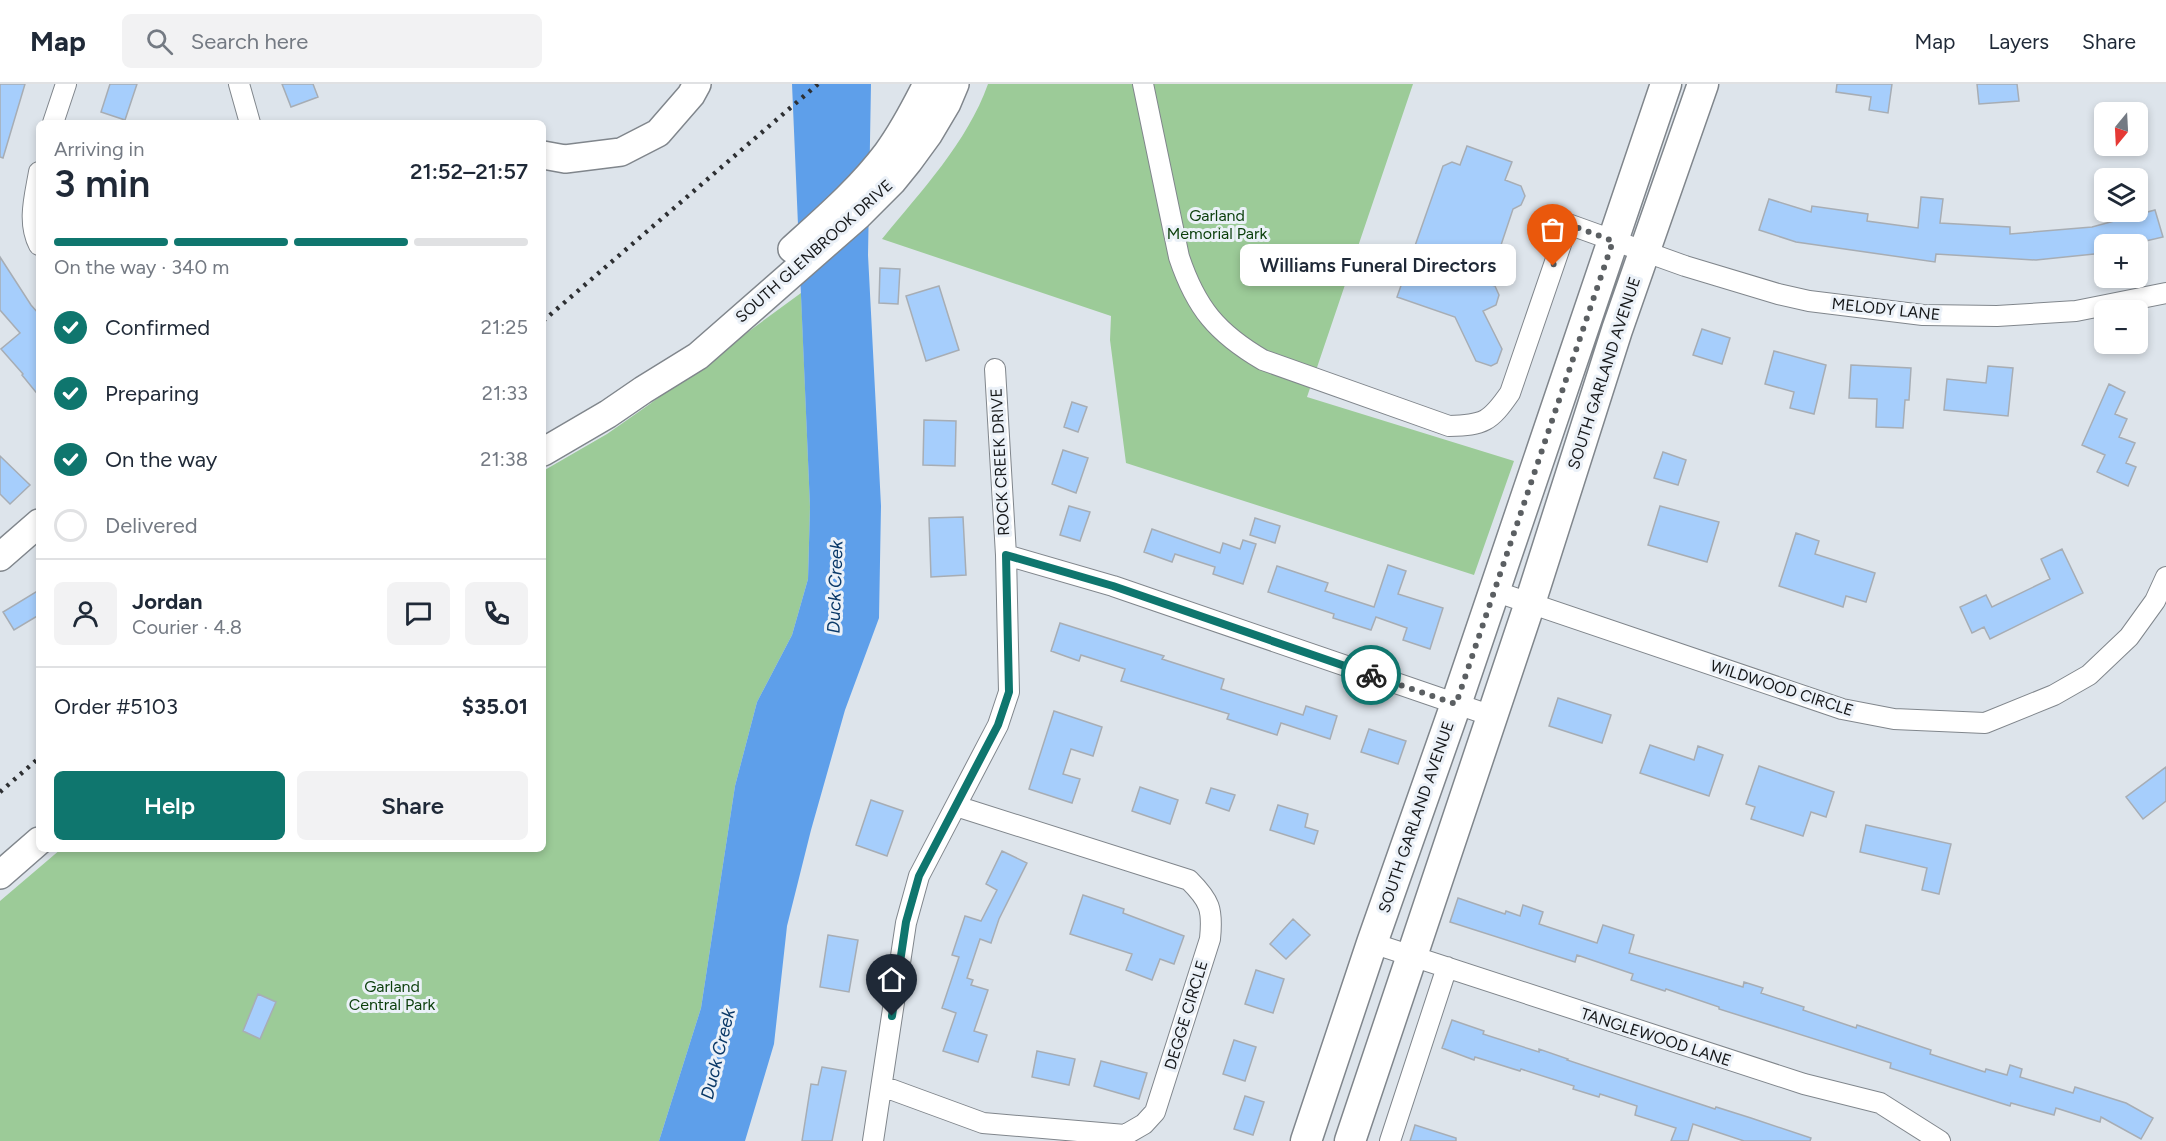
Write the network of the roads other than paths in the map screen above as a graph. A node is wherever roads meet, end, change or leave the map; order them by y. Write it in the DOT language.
graph roads {
  1 [pos="66,84"];
  2 [pos="239,84"];
  3 [pos="697,84"];
  4 [pos="927,84"];
  5 [pos="955,84"];
  6 [pos="1143,84"];
  7 [pos="1666,84"];
  8 [pos="1703,84"];
  9 [pos="54,120"];
  10 [pos="249,120"];
  11 [pos="546,156"];
  12 [pos="36,190"];
  13 [pos="36,239"];
  14 [pos="1613,241"];
  15 [pos="1644,251"];
  16 [pos="2166,293"];
  17 [pos="741,307"];
  18 [pos="995,369"];
  19 [pos="546,450"];
  20 [pos="36,526"];
  21 [pos="1006,555"];
  22 [pos="0,557"];
  23 [pos="2166,577"];
  24 [pos="1494,591"];
  25 [pos="1530,603"];
  26 [pos="1456,704"];
  27 [pos="1492,716"];
  28 [pos="956,806"];
  29 [pos="36,844"];
  30 [pos="0,875"];
  31 [pos="1372,943"];
  32 [pos="1412,956"];
  33 [pos="1447,967"];
  34 [pos="882,1086"];
  35 [pos="1938,1139"];
  36 [pos="873,1141"];
  37 [pos="1306,1141"];
  38 [pos="1350,1141"];
  39 [pos="1390,1141"];
  40 [pos="1955,1141"];
  1 -- 9 [label="street"];
  2 -- 10 [label="street"];
  3 -- 11 [label="street"];
  4 -- 17 [label="street, SOUTH GLENBROOK DRIVE"];
  5 -- 17 [label="street, SOUTH GLENBROOK DRIVE"];
  6 -- 14 [label="street, MELODY LANE"];
  7 -- 14 [label="main road, SOUTH GARLAND AVENUE"];
  8 -- 15 [label="main road, SOUTH GARLAND AVENUE"];
  12 -- 13 [label="street"];
  14 -- 15 [label="street, MELODY LANE"];
  14 -- 24 [label="main road, SOUTH GARLAND AVENUE"];
  15 -- 16 [label="street, MELODY LANE"];
  15 -- 25 [label="main road, SOUTH GARLAND AVENUE"];
  17 -- 19 [label="street, SOUTH GLENBROOK DRIVE"];
  18 -- 21 [label="street, ROCK CREEK DRIVE"];
  20 -- 22 [label="street"];
  21 -- 26 [label="street"];
  21 -- 28 [label="street, ROCK CREEK DRIVE"];
  23 -- 25 [label="street, WILDWOOD CIRCLE"];
  24 -- 25 [label="street, WILDWOOD CIRCLE"];
  24 -- 26 [label="main road, SOUTH GARLAND AVENUE"];
  25 -- 27 [label="main road, SOUTH GARLAND AVENUE"];
  26 -- 27 [label="street"];
  26 -- 31 [label="main road, SOUTH GARLAND AVENUE"];
  27 -- 32 [label="main road, SOUTH GARLAND AVENUE"];
  28 -- 34 [label="street, ROCK CREEK DRIVE"];
  28 -- 34 [label="street, DEGGE CIRCLE"];
  29 -- 30 [label="street"];
  31 -- 32 [label="street, TANGLEWOOD LANE"];
  31 -- 37 [label="main road, SOUTH GARLAND AVENUE"];
  32 -- 33 [label="street, TANGLEWOOD LANE"];
  32 -- 38 [label="main road, SOUTH GARLAND AVENUE"];
  33 -- 35 [label="street, TANGLEWOOD LANE"];
  33 -- 39 [label="street"];
  34 -- 36 [label="street, ROCK CREEK DRIVE"];
  35 -- 40 [label="street, TANGLEWOOD LANE"];
}
